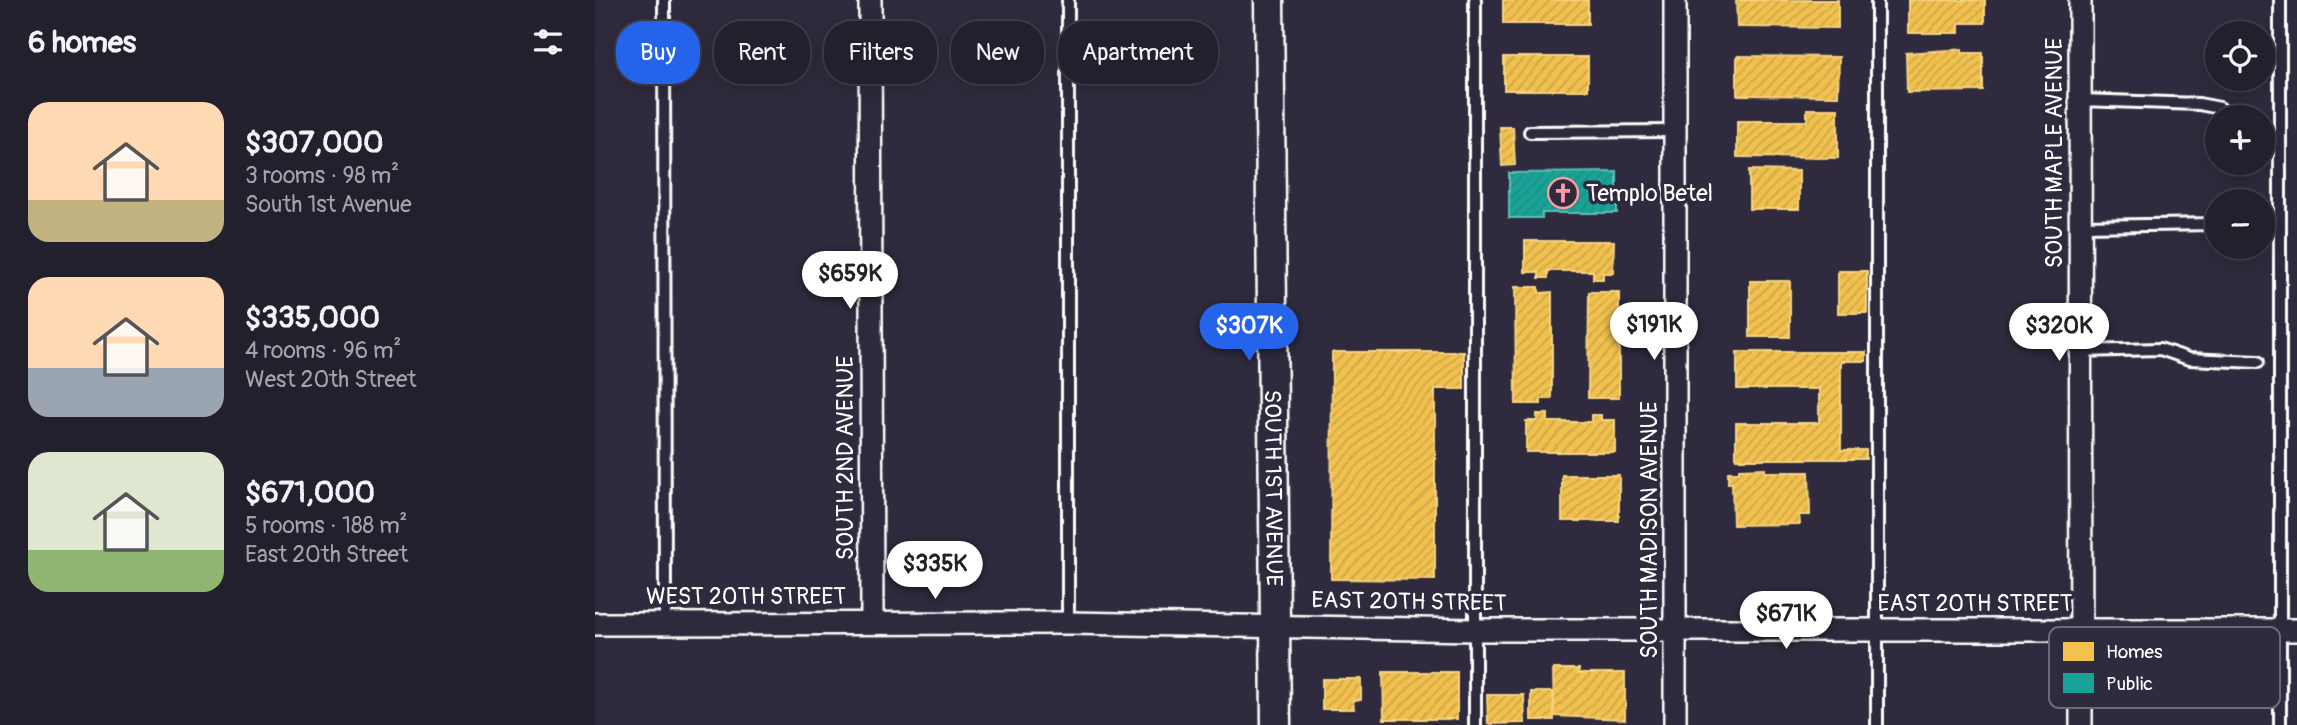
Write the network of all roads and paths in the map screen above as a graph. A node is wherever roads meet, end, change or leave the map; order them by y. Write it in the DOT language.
graph roads {
  1 [pos="664,0"];
  2 [pos="870,0"];
  3 [pos="1068,0"];
  4 [pos="1269,0"];
  5 [pos="1475,0"];
  6 [pos="1675,0"];
  7 [pos="1877,0"];
  8 [pos="2080,0"];
  9 [pos="2280,0"];
  10 [pos="2080,100"];
  11 [pos="2205,105"];
  12 [pos="1675,131"];
  13 [pos="1530,132"];
  14 [pos="2205,225"];
  15 [pos="2080,226"];
  16 [pos="2080,351"];
  17 [pos="2258,362"];
  18 [pos="872,622"];
  19 [pos="665,623"];
  20 [pos="1068,623"];
  21 [pos="595,624"];
  22 [pos="1276,625"];
  23 [pos="2081,627"];
  24 [pos="1475,630"];
  25 [pos="1675,630"];
  26 [pos="1877,630"];
  27 [pos="2049,630"];
  28 [pos="2289,630"];
  29 [pos="1276,725"];
  30 [pos="1475,725"];
  31 [pos="1675,725"];
  32 [pos="1877,725"];
  33 [pos="2280,725"];
  1 -- 19 [label="lane"];
  2 -- 18 [label="street, SOUTH 2ND AVENUE"];
  3 -- 20 [label="lane"];
  4 -- 22 [label="street, SOUTH 1ST AVENUE"];
  5 -- 24 [label="lane"];
  6 -- 12 [label="street, SOUTH MADISON AVENUE"];
  7 -- 26 [label="lane"];
  8 -- 10 [label="street, SOUTH MAPLE AVENUE"];
  9 -- 28 [label="lane"];
  10 -- 11 [label="lane"];
  10 -- 15 [label="street, SOUTH MAPLE AVENUE"];
  12 -- 13 [label="lane"];
  12 -- 25 [label="street, SOUTH MADISON AVENUE"];
  14 -- 15 [label="lane"];
  15 -- 16 [label="street, SOUTH MAPLE AVENUE"];
  16 -- 17 [label="lane"];
  16 -- 23 [label="street, SOUTH MAPLE AVENUE"];
  18 -- 19 [label="street, WEST 20TH STREET"];
  18 -- 20 [label="street, WEST 20TH STREET"];
  19 -- 21 [label="street, WEST 20TH STREET"];
  20 -- 22 [label="street, WEST 20TH STREET"];
  22 -- 24 [label="street, EAST 20TH STREET"];
  22 -- 29 [label="street, SOUTH 1ST AVENUE"];
  24 -- 25 [label="street, EAST 20TH STREET"];
  24 -- 30 [label="lane"];
  25 -- 26 [label="street, EAST 20TH STREET"];
  25 -- 31 [label="street, SOUTH MADISON AVENUE"];
  26 -- 27 [label="street, EAST 20TH STREET"];
  26 -- 32 [label="lane"];
  28 -- 33 [label="lane"];
}
